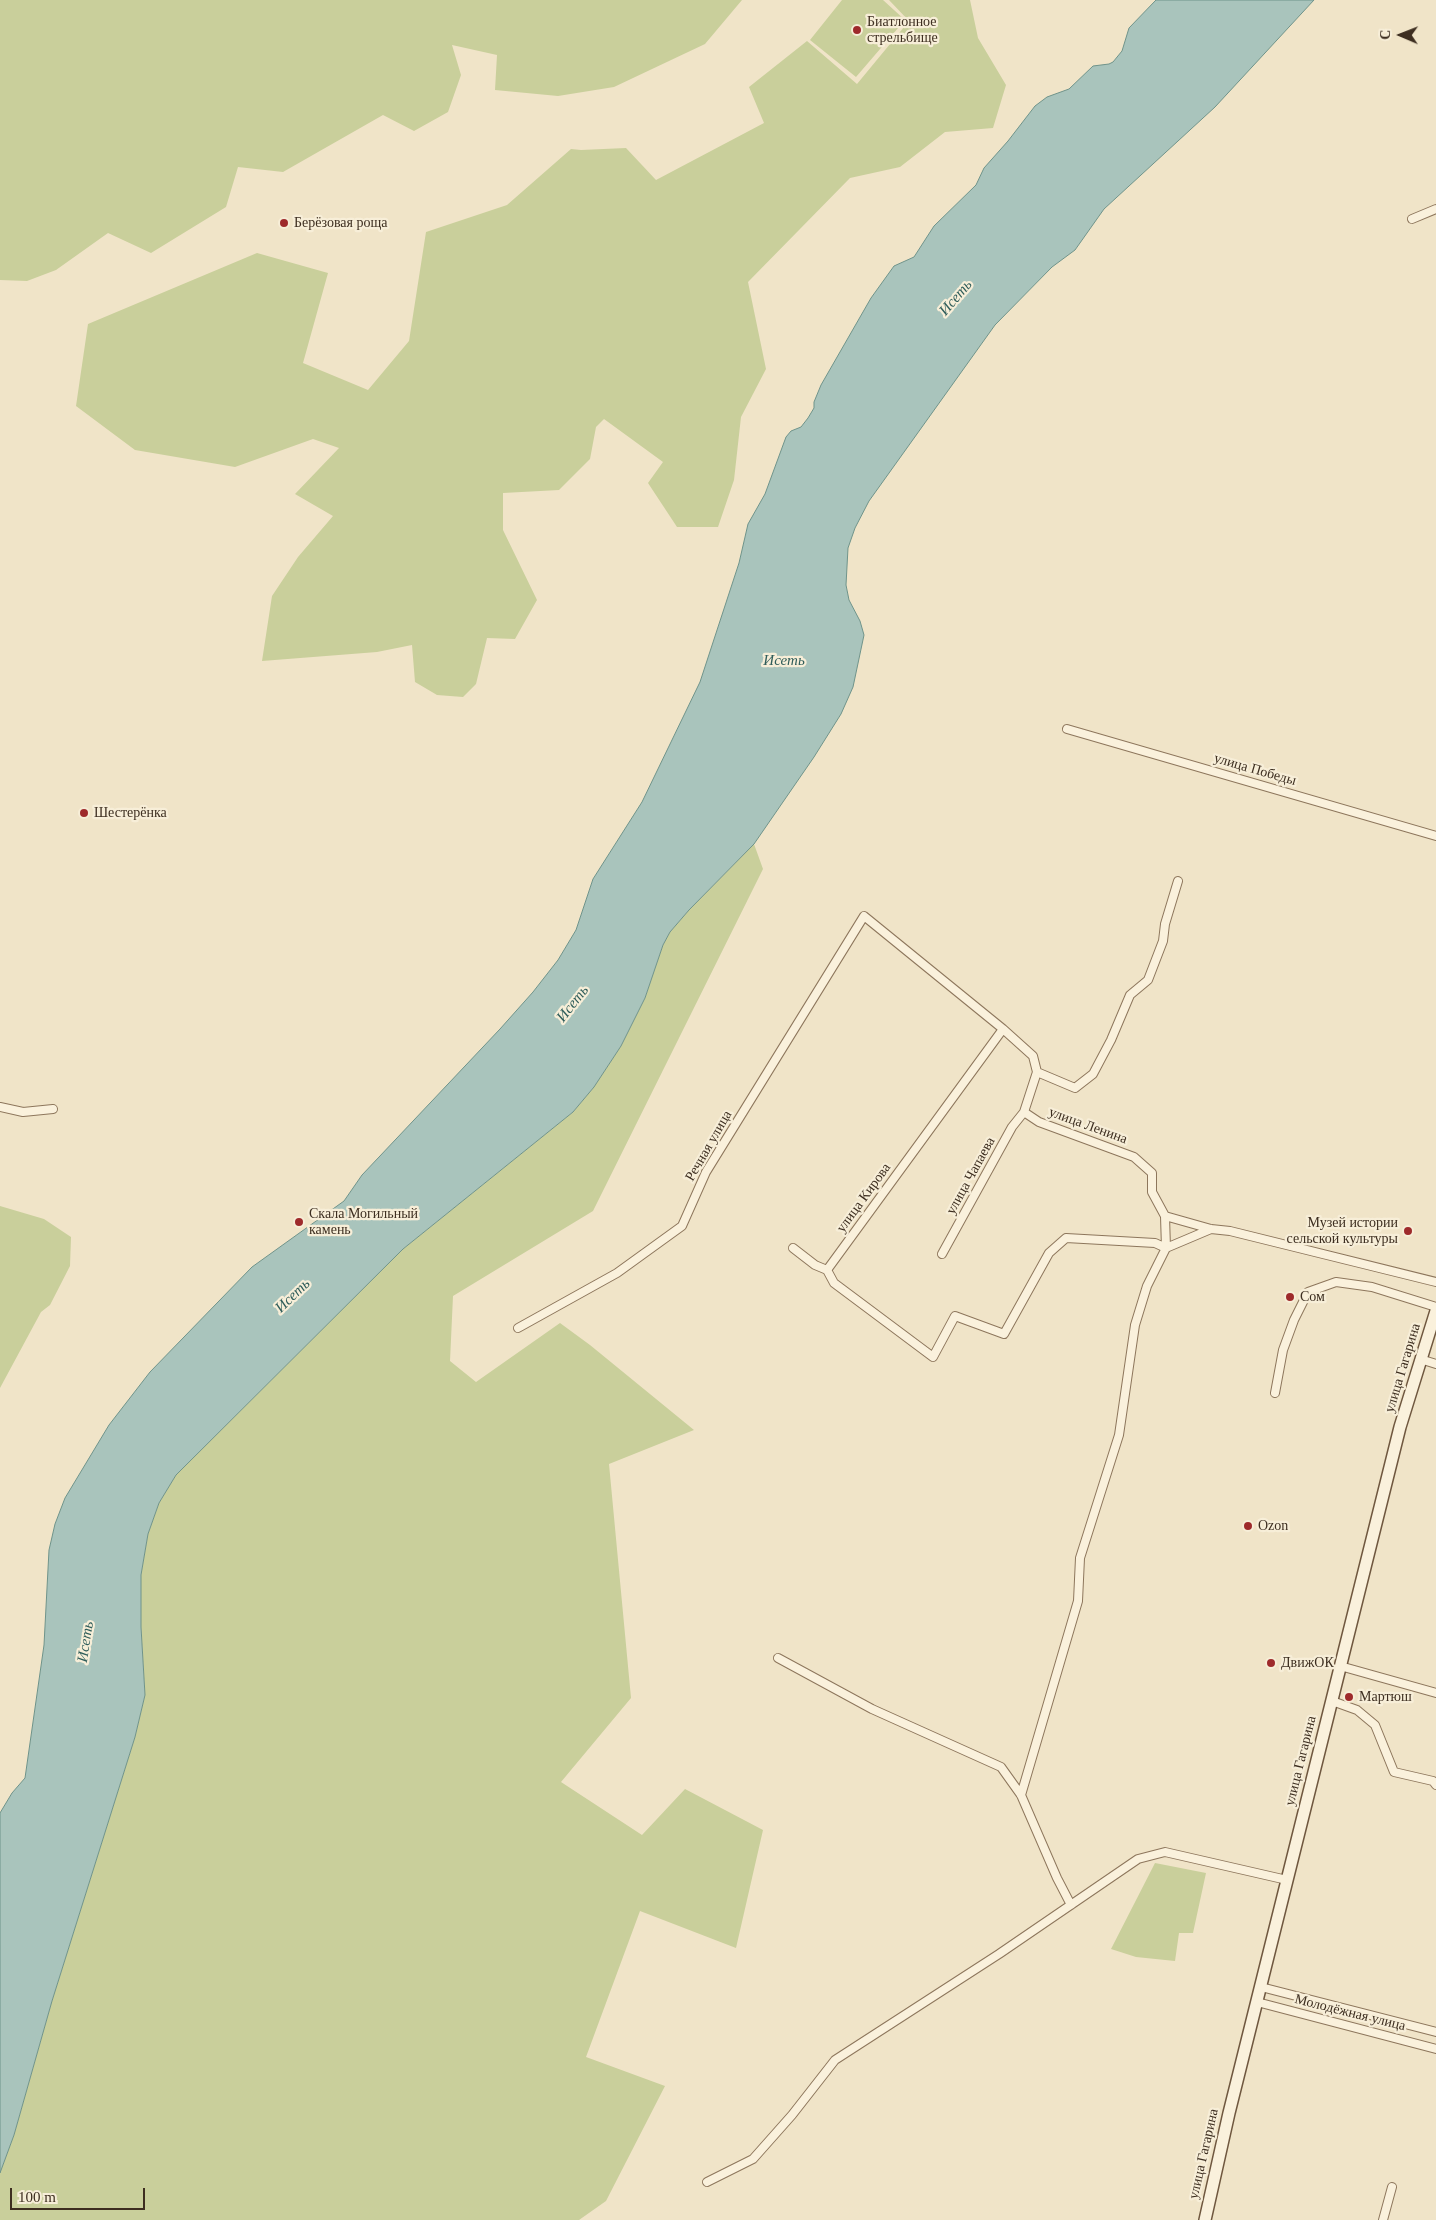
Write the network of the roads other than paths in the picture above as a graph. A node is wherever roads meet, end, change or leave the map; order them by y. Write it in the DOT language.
graph roads {
  1 [pos="1436,209"];
  2 [pos="1412,219"];
  3 [pos="1066,729"];
  4 [pos="1436,836"];
  5 [pos="1178,881"];
  6 [pos="1004,1029"];
  7 [pos="1037,1072"];
  8 [pos="0,1107"];
  9 [pos="53,1109"];
  10 [pos="1024,1112"];
  11 [pos="1165,1216"];
  12 [pos="1211,1228"];
  13 [pos="793,1248"];
  14 [pos="1166,1248"];
  15 [pos="942,1254"];
  16 [pos="827,1270"];
  17 [pos="1436,1282"];
  18 [pos="1436,1307"];
  19 [pos="1436,1311"];
  20 [pos="518,1328"];
  21 [pos="1420,1360"];
  22 [pos="1436,1364"];
  23 [pos="1275,1393"];
  24 [pos="778,1658"];
  25 [pos="1340,1666"];
  26 [pos="1436,1693"];
  27 [pos="1332,1701"];
  28 [pos="1436,1785"];
  29 [pos="1022,1795"];
  30 [pos="1287,1880"];
  31 [pos="1071,1905"];
  32 [pos="1261,1987"];
  33 [pos="1257,2002"];
  34 [pos="1436,2032"];
  35 [pos="1436,2048"];
  36 [pos="707,2182"];
  37 [pos="1392,2187"];
  38 [pos="1205,2220"];
  39 [pos="1383,2220"];
  1 -- 2 [label="street"];
  3 -- 4 [label="street, улица Победы"];
  5 -- 7 [label="street"];
  6 -- 7 [label="street"];
  6 -- 16 [label="street, улица Кирова"];
  6 -- 20 [label="street, Речная улица"];
  7 -- 10 [label="street"];
  8 -- 9 [label="street"];
  10 -- 11 [label="street, улица Ленина"];
  10 -- 15 [label="street, улица Чапаева"];
  11 -- 12 [label="street"];
  11 -- 14 [label="street"];
  12 -- 14 [label="street"];
  12 -- 17 [label="street"];
  13 -- 16 [label="street"];
  14 -- 16 [label="street"];
  14 -- 29 [label="street"];
  18 -- 23 [label="street"];
  19 -- 21 [label="main road, улица Гагарина"];
  21 -- 22 [label="street"];
  21 -- 25 [label="main road, улица Гагарина"];
  24 -- 29 [label="street"];
  25 -- 26 [label="street"];
  25 -- 27 [label="main road, улица Гагарина"];
  27 -- 28 [label="street"];
  27 -- 30 [label="main road, улица Гагарина"];
  29 -- 31 [label="street"];
  30 -- 31 [label="street"];
  30 -- 32 [label="main road, улица Гагарина"];
  31 -- 36 [label="street"];
  32 -- 33 [label="main road, улица Гагарина"];
  32 -- 34 [label="street, Молодёжная улица"];
  33 -- 35 [label="street, Молодёжная улица"];
  33 -- 38 [label="main road, улица Гагарина"];
  37 -- 39 [label="street"];
}
